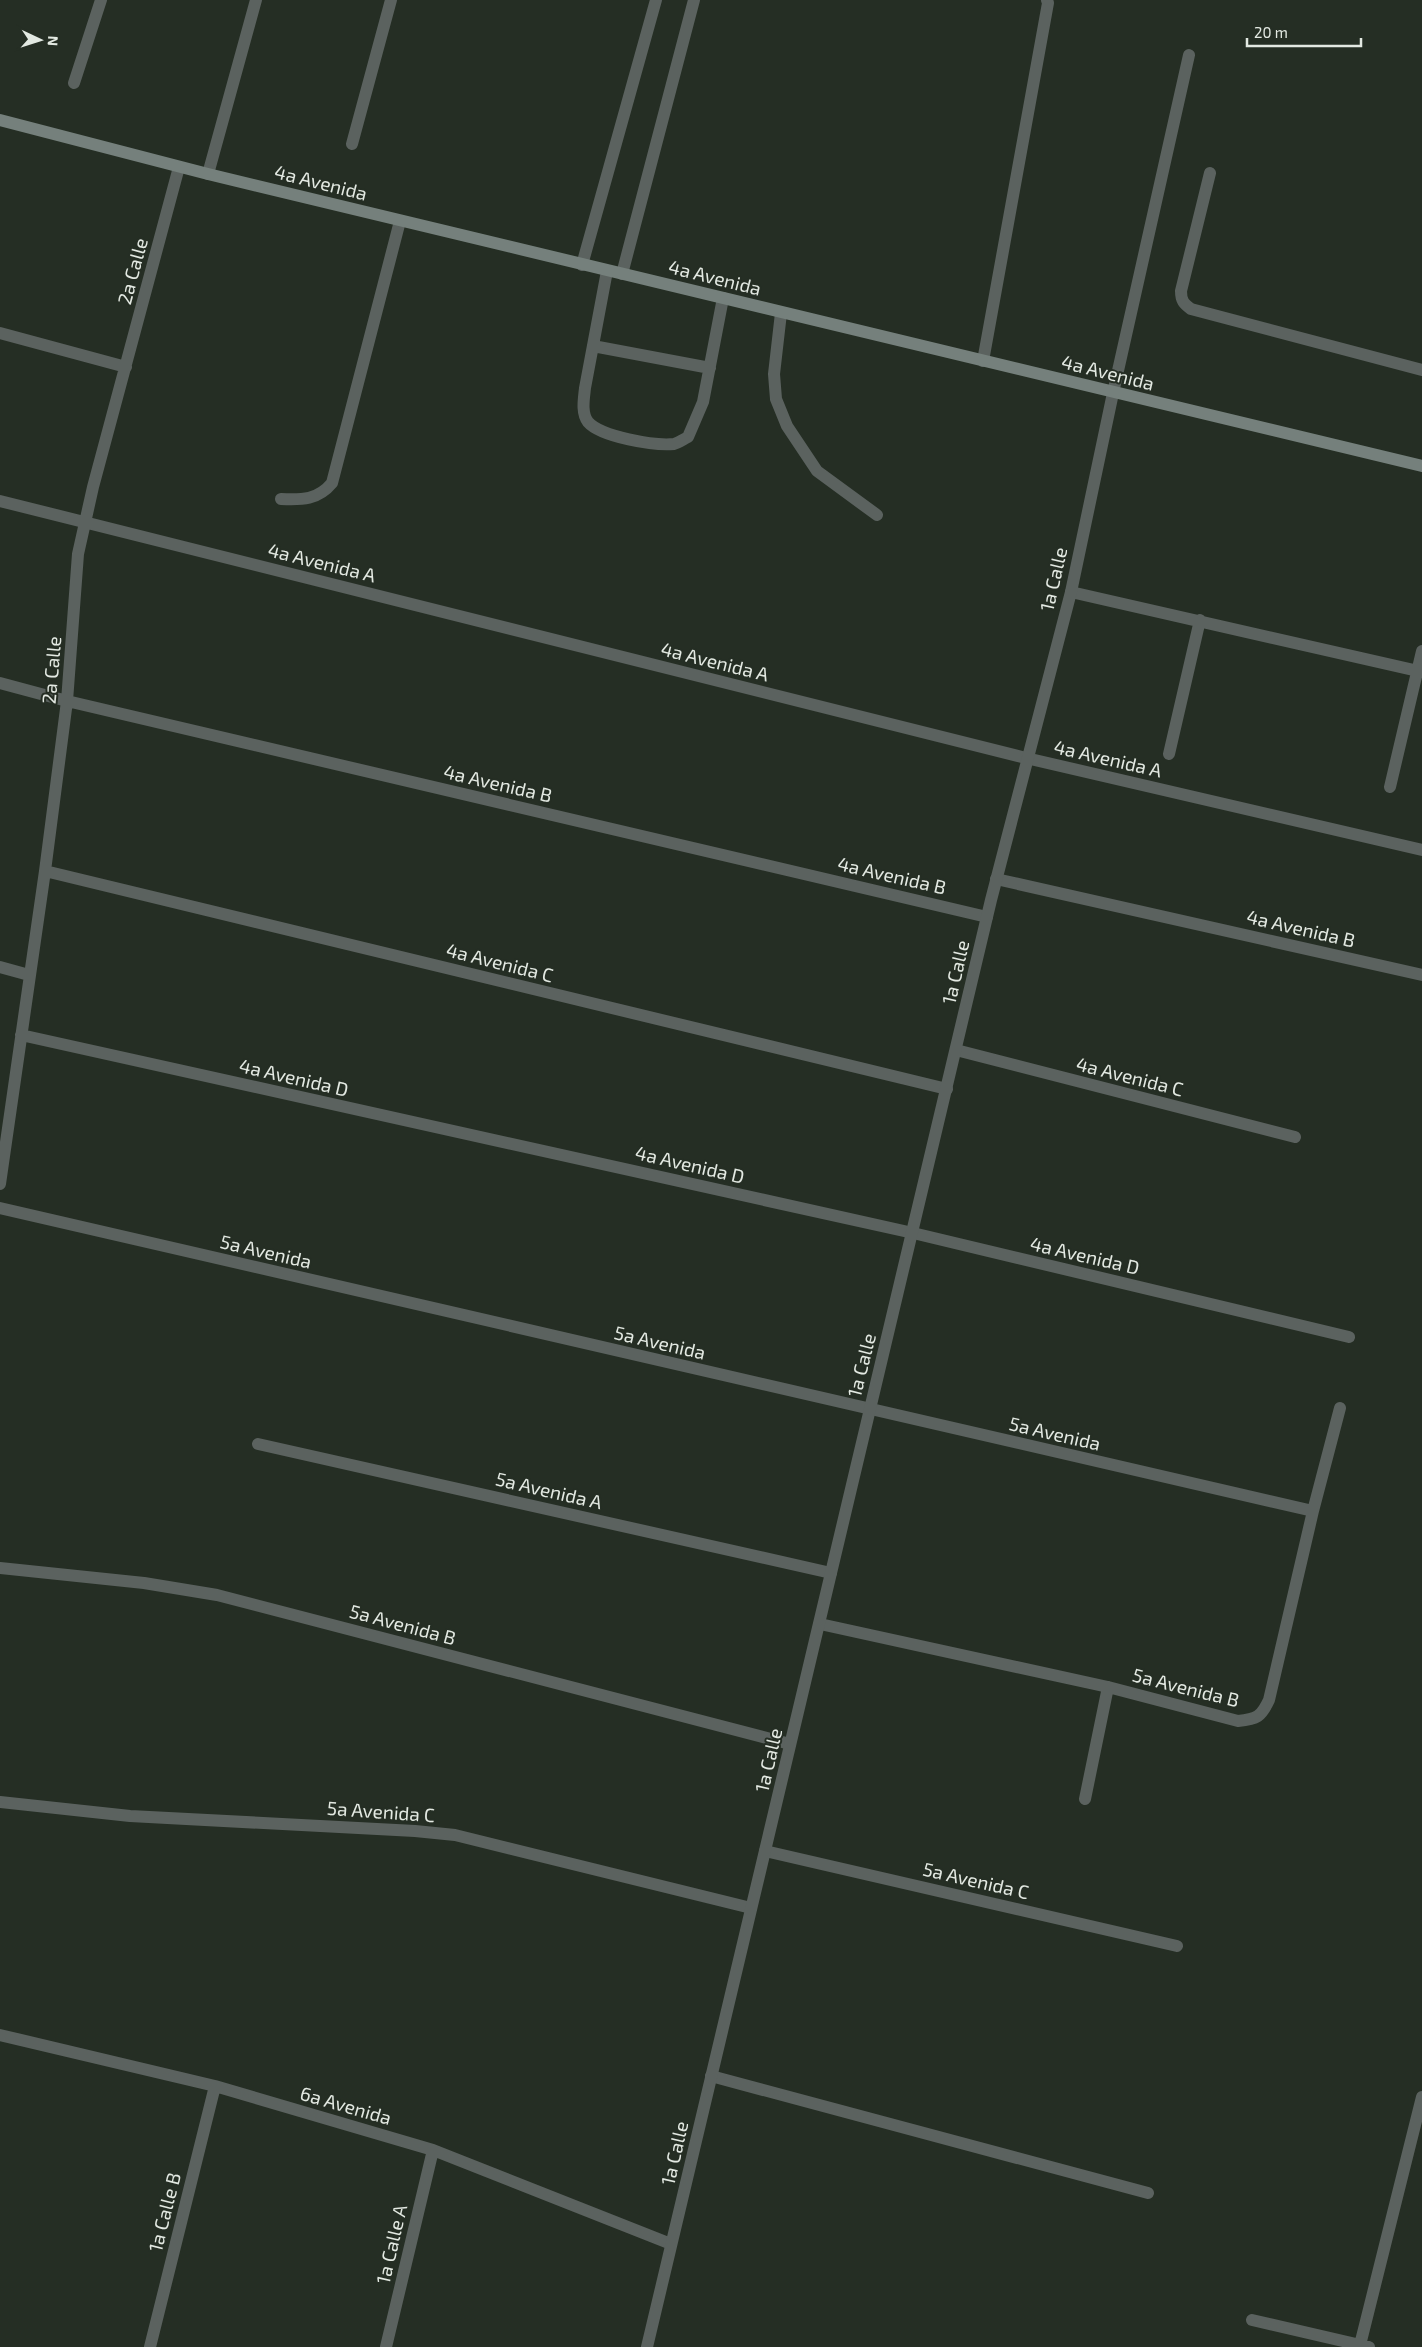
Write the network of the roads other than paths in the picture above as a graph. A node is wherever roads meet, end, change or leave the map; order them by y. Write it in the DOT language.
graph roads {
  1 [pos="102,0"];
  2 [pos="256,0"];
  3 [pos="391,0"];
  4 [pos="656,0"];
  5 [pos="694,0"];
  6 [pos="1047,0"];
  7 [pos="1189,55"];
  8 [pos="74,83"];
  9 [pos="0,120"];
  10 [pos="352,144"];
  11 [pos="179,167"];
  12 [pos="1210,173"];
  13 [pos="208,174"];
  14 [pos="400,221"];
  15 [pos="582,265"];
  16 [pos="607,271"];
  17 [pos="622,274"];
  18 [pos="723,298"];
  19 [pos="781,313"];
  20 [pos="0,333"];
  21 [pos="593,346"];
  22 [pos="983,361"];
  23 [pos="126,367"];
  24 [pos="710,368"];
  25 [pos="1422,370"];
  26 [pos="1113,393"];
  27 [pos="1422,466"];
  28 [pos="281,499"];
  29 [pos="0,501"];
  30 [pos="877,515"];
  31 [pos="84,522"];
  32 [pos="1070,592"];
  33 [pos="1200,620"];
  34 [pos="1422,651"];
  35 [pos="1420,671"];
  36 [pos="0,684"];
  37 [pos="67,702"];
  38 [pos="1169,754"];
  39 [pos="1026,758"];
  40 [pos="1390,787"];
  41 [pos="1422,850"];
  42 [pos="46,870"];
  43 [pos="996,880"];
  44 [pos="987,917"];
  45 [pos="0,967"];
  46 [pos="29,975"];
  47 [pos="1422,975"];
  48 [pos="21,1035"];
  49 [pos="956,1050"];
  50 [pos="947,1090"];
  51 [pos="1295,1137"];
  52 [pos="0,1184"];
  53 [pos="0,1208"];
  54 [pos="913,1233"];
  55 [pos="1349,1337"];
  56 [pos="1340,1408"];
  57 [pos="870,1410"];
  58 [pos="258,1444"];
  59 [pos="1313,1511"];
  60 [pos="0,1568"];
  61 [pos="831,1573"];
  62 [pos="820,1624"];
  63 [pos="1108,1687"];
  64 [pos="790,1744"];
  65 [pos="1085,1799"];
  66 [pos="0,1802"];
  67 [pos="765,1851"];
  68 [pos="751,1908"];
  69 [pos="1177,1946"];
  70 [pos="0,2035"];
  71 [pos="711,2076"];
  72 [pos="215,2086"];
  73 [pos="1422,2097"];
  74 [pos="433,2150"];
  75 [pos="1148,2193"];
  76 [pos="671,2244"];
  77 [pos="1252,2320"];
  78 [pos="1364,2346"];
  79 [pos="150,2347"];
  80 [pos="386,2347"];
  81 [pos="647,2347"];
  1 -- 8 [label="street"];
  2 -- 13 [label="street"];
  3 -- 10 [label="street"];
  4 -- 15 [label="street"];
  5 -- 17 [label="street"];
  6 -- 22 [label="street"];
  7 -- 26 [label="street, 1a Calle"];
  9 -- 11 [label="main road, 4a Avenida"];
  11 -- 13 [label="main road, 4a Avenida"];
  11 -- 23 [label="street, 2a Calle"];
  12 -- 25 [label="street"];
  13 -- 14 [label="main road, 4a Avenida"];
  14 -- 15 [label="main road, 4a Avenida"];
  14 -- 28 [label="street"];
  15 -- 16 [label="main road, 4a Avenida"];
  16 -- 17 [label="main road, 4a Avenida"];
  16 -- 21 [label="street"];
  17 -- 18 [label="main road, 4a Avenida"];
  18 -- 19 [label="main road, 4a Avenida"];
  18 -- 24 [label="street"];
  19 -- 22 [label="main road, 4a Avenida"];
  19 -- 30 [label="street"];
  20 -- 23 [label="street"];
  21 -- 24 [label="street"];
  21 -- 24 [label="street"];
  22 -- 26 [label="main road, 4a Avenida"];
  23 -- 31 [label="street, 2a Calle"];
  26 -- 27 [label="main road, 4a Avenida"];
  26 -- 32 [label="street, 1a Calle"];
  29 -- 31 [label="street, 4a Avenida A"];
  31 -- 37 [label="street, 2a Calle"];
  31 -- 39 [label="street, 4a Avenida A"];
  32 -- 33 [label="street"];
  32 -- 39 [label="street, 1a Calle"];
  33 -- 35 [label="street"];
  33 -- 38 [label="street"];
  34 -- 35 [label="street"];
  35 -- 40 [label="street"];
  36 -- 37 [label="street, 4a Avenida B"];
  37 -- 42 [label="street, 2a Calle"];
  37 -- 44 [label="street, 4a Avenida B"];
  39 -- 41 [label="street, 4a Avenida A"];
  39 -- 43 [label="street, 1a Calle"];
  42 -- 46 [label="street, 2a Calle"];
  42 -- 50 [label="street, 4a Avenida C"];
  43 -- 44 [label="street, 1a Calle"];
  43 -- 47 [label="street, 4a Avenida B"];
  44 -- 49 [label="street, 1a Calle"];
  45 -- 46 [label="street"];
  46 -- 48 [label="street, 2a Calle"];
  48 -- 52 [label="street, 2a Calle"];
  48 -- 54 [label="street, 4a Avenida D"];
  49 -- 50 [label="street, 1a Calle"];
  49 -- 51 [label="street, 4a Avenida C"];
  50 -- 54 [label="street, 1a Calle"];
  53 -- 57 [label="street, 5a Avenida"];
  54 -- 55 [label="street, 4a Avenida D"];
  54 -- 57 [label="street, 1a Calle"];
  56 -- 59 [label="street, 5a Avenida B"];
  57 -- 59 [label="street, 5a Avenida"];
  57 -- 61 [label="street, 1a Calle"];
  58 -- 61 [label="street, 5a Avenida A"];
  59 -- 63 [label="street, 5a Avenida B"];
  60 -- 64 [label="street, 5a Avenida B"];
  61 -- 62 [label="street, 1a Calle"];
  62 -- 63 [label="street, 5a Avenida B"];
  62 -- 64 [label="street, 1a Calle"];
  63 -- 65 [label="street"];
  64 -- 67 [label="street, 1a Calle"];
  66 -- 68 [label="street, 5a Avenida C"];
  67 -- 68 [label="street, 1a Calle"];
  67 -- 69 [label="street, 5a Avenida C"];
  68 -- 71 [label="street, 1a Calle"];
  70 -- 72 [label="street, 6a Avenida"];
  71 -- 75 [label="street"];
  71 -- 76 [label="street, 1a Calle"];
  72 -- 74 [label="street, 6a Avenida"];
  72 -- 79 [label="street, 1a Calle B"];
  73 -- 78 [label="street"];
  74 -- 76 [label="street, 6a Avenida"];
  74 -- 80 [label="street, 1a Calle A"];
  76 -- 81 [label="street, 1a Calle"];
  77 -- 78 [label="street"];
}
